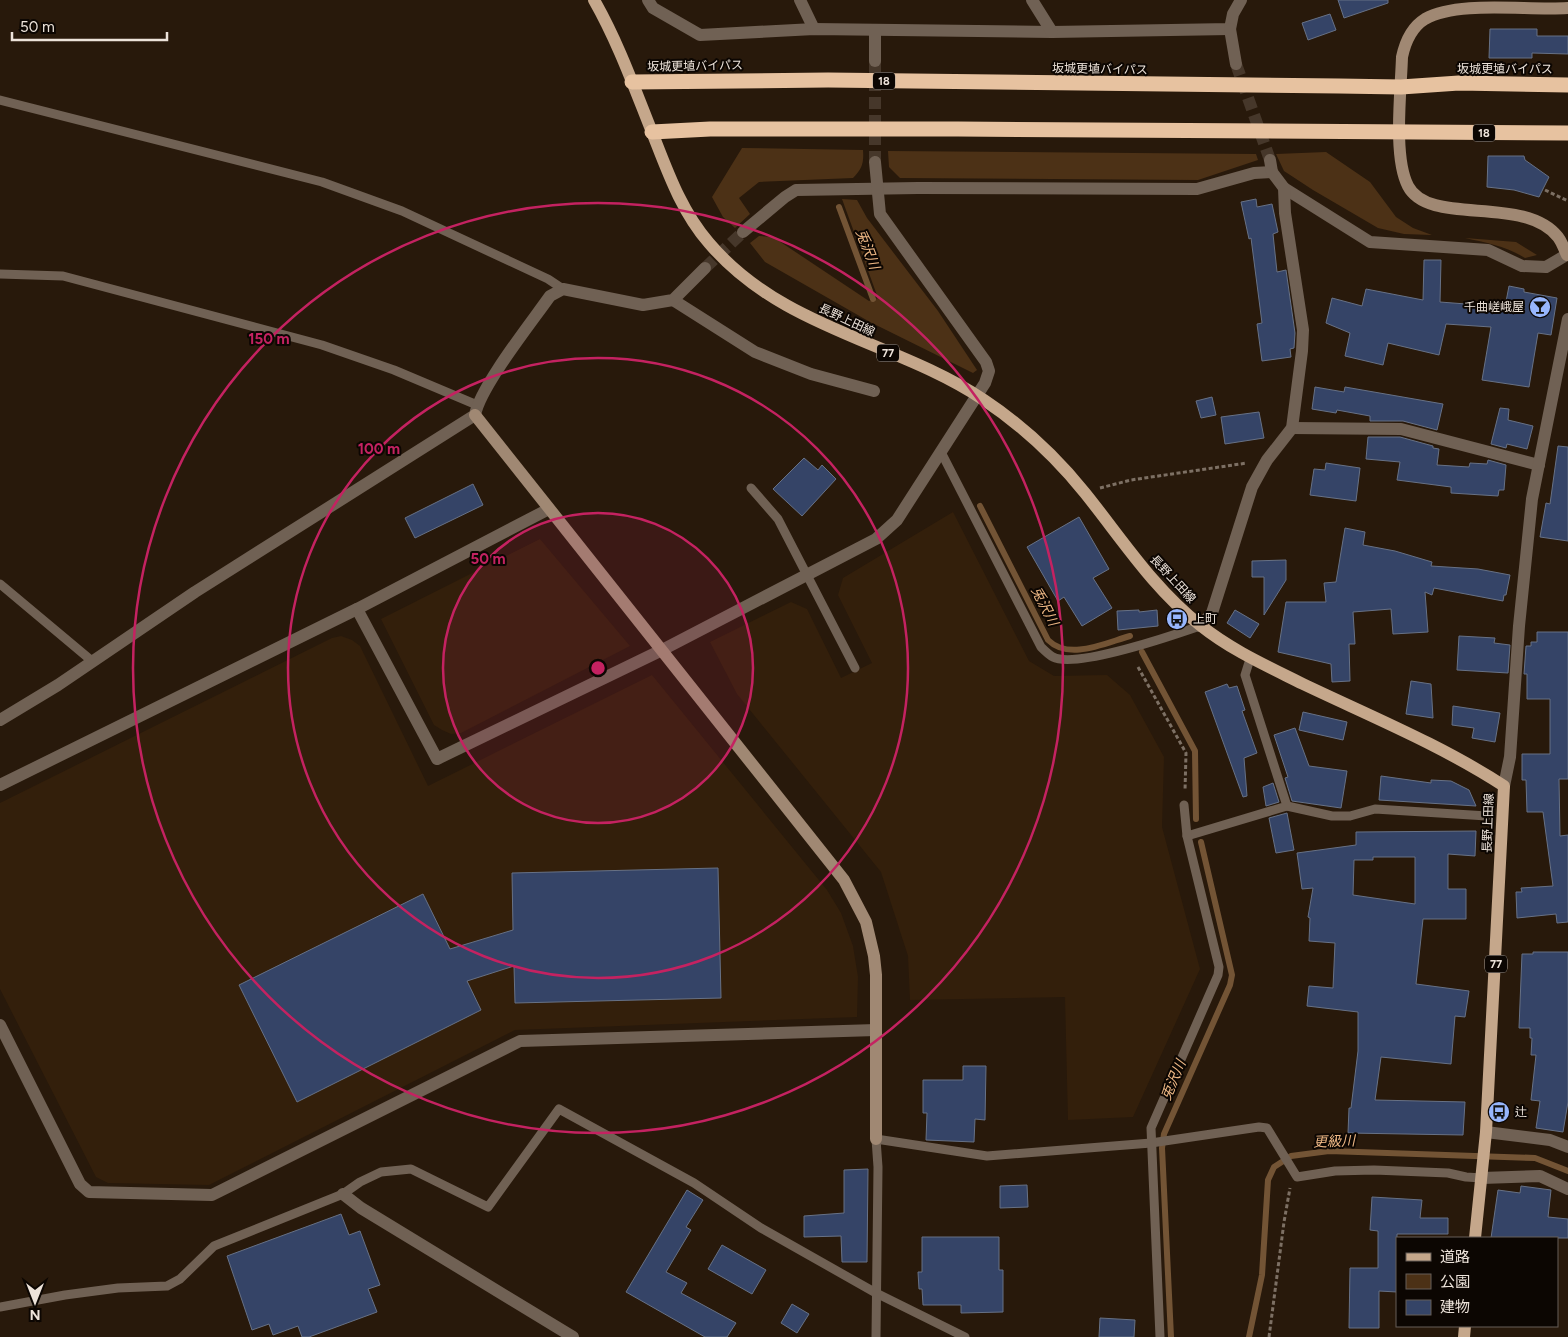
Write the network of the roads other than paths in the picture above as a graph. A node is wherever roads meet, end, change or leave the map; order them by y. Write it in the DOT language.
graph roads {
  1 [pos="594,0"];
  2 [pos="648,0"];
  3 [pos="800,0"];
  4 [pos="1032,0"];
  5 [pos="1241,0"];
  6 [pos="1568,8"];
  7 [pos="814,29"];
  8 [pos="1230,29"];
  9 [pos="875,30"];
  10 [pos="1052,32"];
  11 [pos="874,61"];
  12 [pos="1236,64"];
  13 [pos="632,82"];
  14 [pos="1568,84"];
  15 [pos="1401,87"];
  16 [pos="0,100"];
  17 [pos="652,132"];
  18 [pos="1400,133"];
  19 [pos="1568,133"];
  20 [pos="875,162"];
  21 [pos="1284,188"];
  22 [pos="876,189"];
  23 [pos="743,232"];
  24 [pos="1568,256"];
  25 [pos="705,268"];
  26 [pos="0,274"];
  27 [pos="563,290"];
  28 [pos="673,300"];
  29 [pos="1568,319"];
  30 [pos="874,391"];
  31 [pos="977,395"];
  32 [pos="476,410"];
  33 [pos="1292,428"];
  34 [pos="942,452"];
  35 [pos="1539,465"];
  36 [pos="751,488"];
  37 [pos="549,509"];
  38 [pos="806,575"];
  39 [pos="0,584"];
  40 [pos="358,609"];
  41 [pos="1200,626"];
  42 [pos="662,650"];
  43 [pos="1250,659"];
  44 [pos="92,661"];
  45 [pos="855,668"];
  46 [pos="0,720"];
  47 [pos="0,785"];
  48 [pos="1504,786"];
  49 [pos="1184,805"];
  50 [pos="1287,806"];
  51 [pos="1487,816"];
  52 [pos="1187,836"];
  53 [pos="0,1025"];
  54 [pos="876,1030"];
  55 [pos="1485,1138"];
  56 [pos="876,1140"];
  57 [pos="1154,1142"];
  58 [pos="1568,1147"];
  59 [pos="1483,1175"];
  60 [pos="1568,1189"];
  61 [pos="343,1194"];
  62 [pos="1475,1237"];
  63 [pos="876,1293"];
  64 [pos="0,1307"];
  65 [pos="573,1337"];
  66 [pos="876,1337"];
  67 [pos="965,1337"];
  68 [pos="1160,1337"];
  1 -- 13 [label="main road, 長野上田線 / 77"];
  2 -- 7 [label="street"];
  3 -- 7 [label="street"];
  4 -- 10 [label="street"];
  5 -- 8 [label="street"];
  6 -- 15 [label="street"];
  7 -- 9 [label="street"];
  8 -- 10 [label="street"];
  8 -- 12 [label="street"];
  9 -- 10 [label="street"];
  9 -- 11 [label="street"];
  13 -- 15 [label="highway, 坂城更埴バイパス / 18"];
  13 -- 17 [label="main road, 長野上田線 / 77"];
  14 -- 15 [label="highway, 坂城更埴バイパス / 18"];
  15 -- 18 [label="street"];
  16 -- 27 [label="lane"];
  17 -- 18 [label="highway, 18"];
  17 -- 31 [label="main road, 長野上田線 / 77"];
  18 -- 19 [label="highway, 18"];
  18 -- 24 [label="street"];
  20 -- 22 [label="street"];
  21 -- 22 [label="street"];
  21 -- 24 [label="street"];
  21 -- 33 [label="street"];
  22 -- 23 [label="street"];
  22 -- 31 [label="street"];
  25 -- 28 [label="street"];
  26 -- 32 [label="lane"];
  27 -- 28 [label="street"];
  27 -- 32 [label="street"];
  28 -- 30 [label="street"];
  29 -- 35 [label="street"];
  31 -- 34 [label="street"];
  31 -- 41 [label="main road, 長野上田線 / 77"];
  32 -- 37 [label="street"];
  32 -- 44 [label="street"];
  33 -- 35 [label="street"];
  33 -- 41 [label="street"];
  34 -- 38 [label="street"];
  34 -- 41 [label="lane"];
  35 -- 48 [label="street"];
  36 -- 38 [label="lane"];
  37 -- 40 [label="street"];
  37 -- 42 [label="street"];
  38 -- 42 [label="street"];
  38 -- 45 [label="lane"];
  39 -- 44 [label="lane"];
  40 -- 42 [label="street"];
  40 -- 47 [label="street"];
  41 -- 43 [label="main road, 長野上田線 / 77"];
  42 -- 54 [label="street"];
  43 -- 48 [label="main road, 長野上田線 / 77"];
  43 -- 50 [label="lane"];
  44 -- 46 [label="street"];
  48 -- 55 [label="main road, 長野上田線 / 77"];
  49 -- 52 [label="lane"];
  50 -- 51 [label="lane"];
  50 -- 52 [label="lane"];
  52 -- 57 [label="lane"];
  53 -- 54 [label="street"];
  54 -- 56 [label="street"];
  55 -- 58 [label="street"];
  55 -- 59 [label="main road, 長野上田線 / 77"];
  56 -- 57 [label="lane"];
  56 -- 63 [label="lane"];
  57 -- 59 [label="lane"];
  57 -- 68 [label="lane"];
  59 -- 60 [label="street"];
  59 -- 62 [label="main road, 長野上田線 / 77"];
  61 -- 63 [label="lane"];
  61 -- 64 [label="lane"];
  61 -- 65 [label="street"];
  63 -- 66 [label="lane"];
  63 -- 67 [label="lane"];
}
